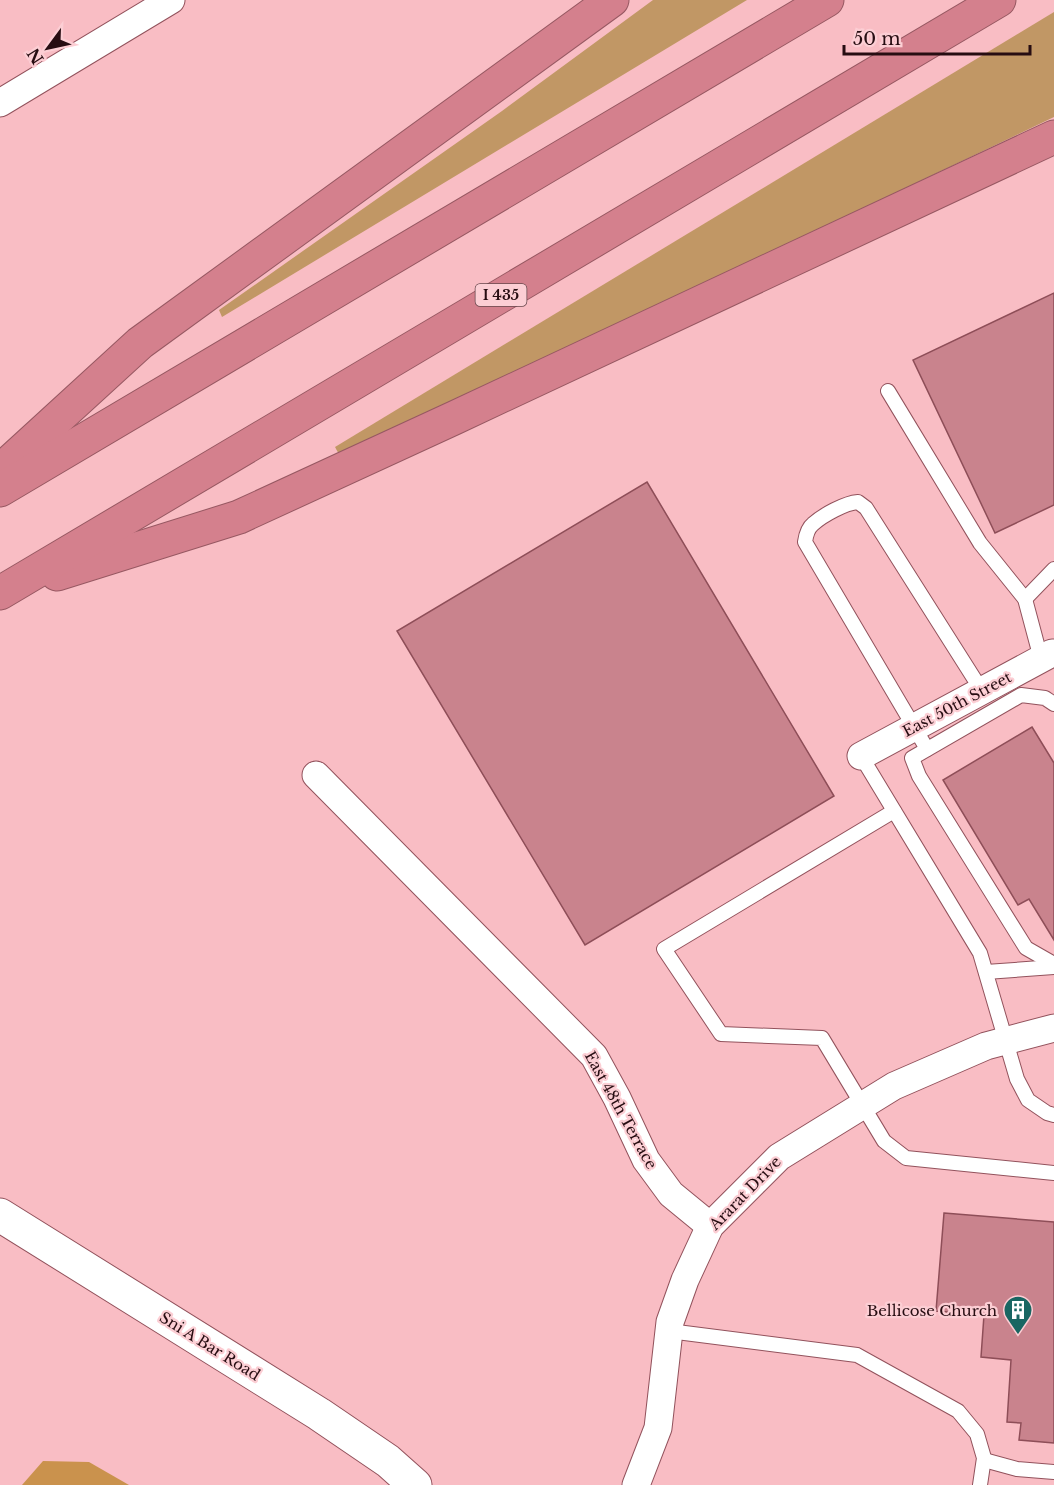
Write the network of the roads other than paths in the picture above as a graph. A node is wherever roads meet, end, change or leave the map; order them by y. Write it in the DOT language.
graph roads {
  1 [pos="171,0"];
  2 [pos="612,0"];
  3 [pos="827,0"];
  4 [pos="999,0"];
  5 [pos="0,103"];
  6 [pos="1054,136"];
  7 [pos="888,391"];
  8 [pos="0,471"];
  9 [pos="0,490"];
  10 [pos="1053,571"];
  11 [pos="2,592"];
  12 [pos="1025,599"];
  13 [pos="1047,657"];
  14 [pos="981,691"];
  15 [pos="1054,704"];
  16 [pos="921,738"];
  17 [pos="861,756"];
  18 [pos="316,775"];
  19 [pos="894,811"];
  20 [pos="1054,965"];
  21 [pos="986,972"];
  22 [pos="1054,1028"];
  23 [pos="1006,1040"];
  24 [pos="862,1105"];
  25 [pos="1054,1115"];
  26 [pos="1054,1173"];
  27 [pos="0,1215"];
  28 [pos="710,1226"];
  29 [pos="669,1331"];
  30 [pos="984,1460"];
  31 [pos="1054,1472"];
  32 [pos="415,1485"];
  33 [pos="636,1485"];
  34 [pos="980,1485"];
  1 -- 5 [label="street"];
  2 -- 8 [label="highway"];
  3 -- 9 [label="highway"];
  4 -- 11 [label="highway, I 435"];
  6 -- 11 [label="highway"];
  7 -- 12 [label="lane"];
  10 -- 12 [label="lane"];
  12 -- 13 [label="lane"];
  13 -- 14 [label="street, East 50th Street"];
  14 -- 16 [label="street, East 50th Street"];
  14 -- 16 [label="lane"];
  15 -- 16 [label="lane"];
  16 -- 17 [label="street, East 50th Street"];
  16 -- 20 [label="lane"];
  17 -- 19 [label="lane"];
  18 -- 28 [label="street, East 48th Terrace"];
  19 -- 21 [label="lane"];
  19 -- 24 [label="lane"];
  20 -- 21 [label="lane"];
  21 -- 23 [label="lane"];
  22 -- 23 [label="street, Ararat Drive"];
  23 -- 24 [label="street, Ararat Drive"];
  23 -- 25 [label="lane"];
  24 -- 26 [label="lane"];
  24 -- 28 [label="street, Ararat Drive"];
  27 -- 32 [label="street, Sni A Bar Road"];
  28 -- 29 [label="street, Ararat Drive"];
  29 -- 30 [label="lane"];
  29 -- 33 [label="street, Ararat Drive"];
  30 -- 31 [label="lane"];
  30 -- 34 [label="lane"];
}
